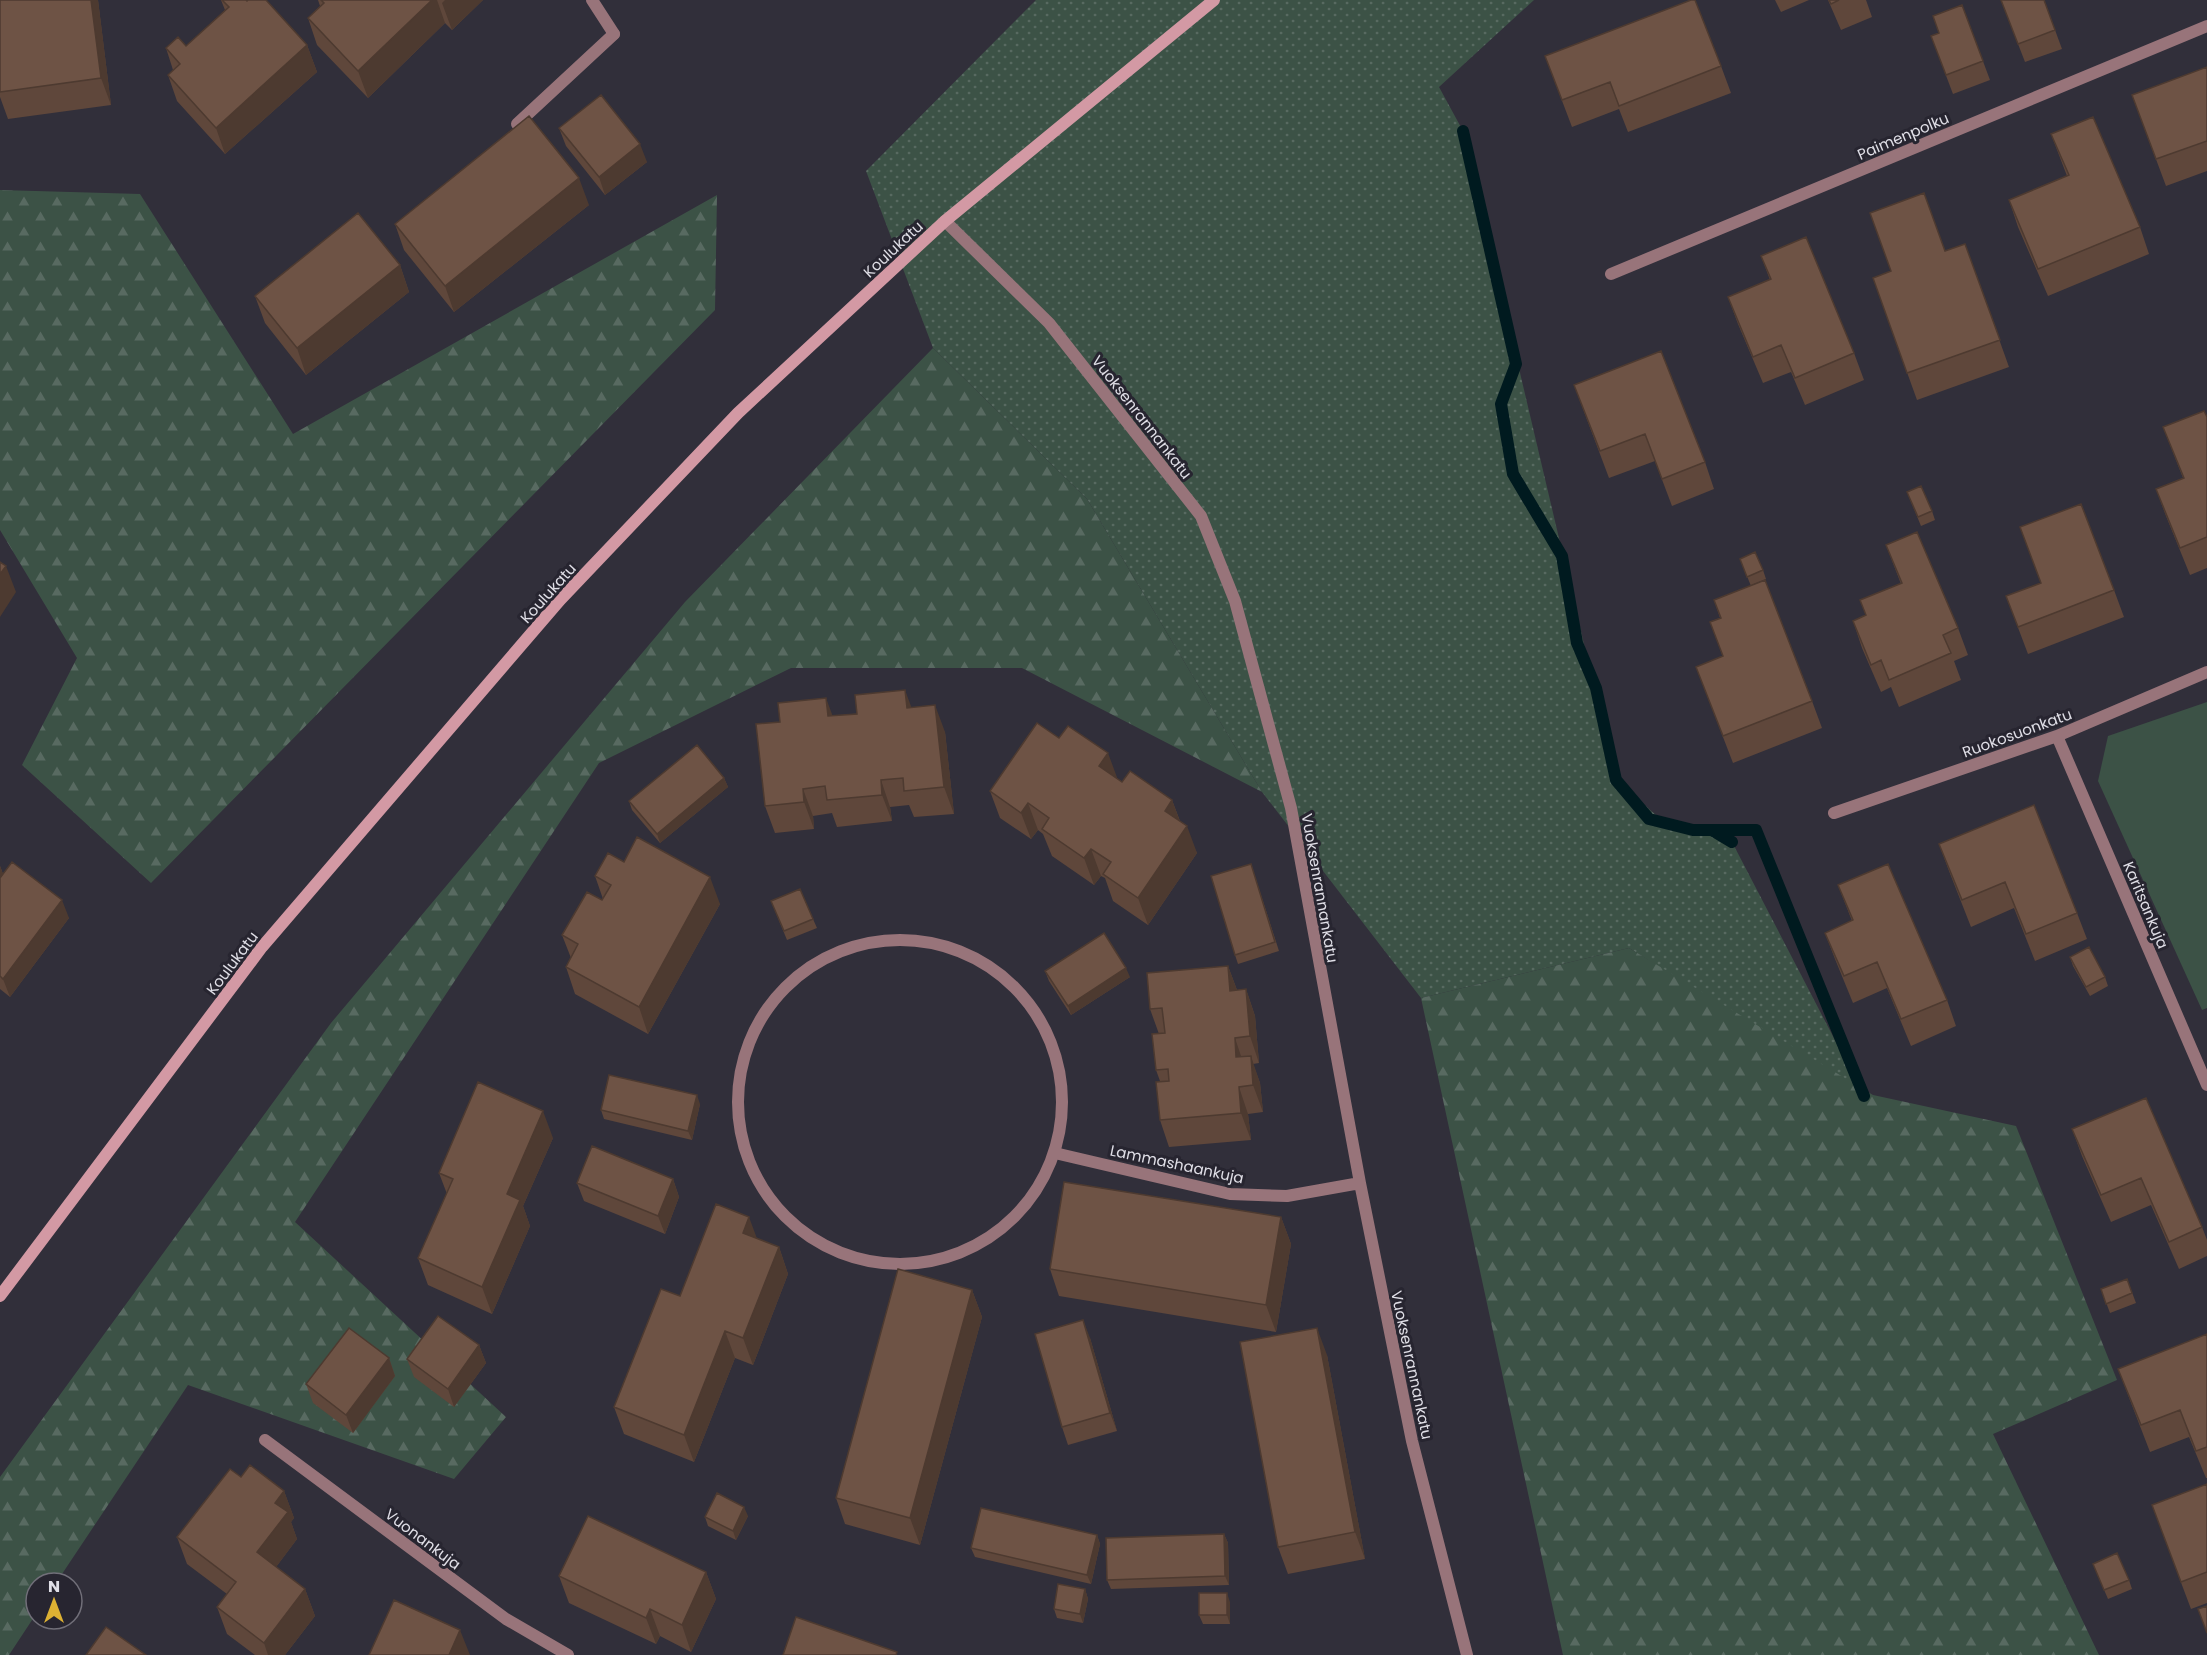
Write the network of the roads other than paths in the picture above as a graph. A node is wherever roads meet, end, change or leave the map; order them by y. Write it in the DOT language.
graph roads {
  1 [pos="592,0"];
  2 [pos="1214,0"];
  3 [pos="2207,26"];
  4 [pos="517,124"];
  5 [pos="945,221"];
  6 [pos="1611,274"];
  7 [pos="2207,672"];
  8 [pos="2057,736"];
  9 [pos="1834,813"];
  10 [pos="2207,1085"];
  11 [pos="1059,1154"];
  12 [pos="1360,1183"];
  13 [pos="0,1296"];
  14 [pos="265,1440"];
  15 [pos="568,1655"];
  16 [pos="1467,1655"];
  1 -- 4 [label="street"];
  2 -- 5 [label="street, Koulukatu"];
  3 -- 6 [label="street, Paimenpolku"];
  5 -- 12 [label="street, Vuoksenrannankatu"];
  5 -- 13 [label="street, Koulukatu"];
  7 -- 8 [label="street, Ruokosuonkatu"];
  8 -- 9 [label="street, Ruokosuonkatu"];
  8 -- 10 [label="street, Karitsankuja"];
  11 -- 11 [label="street"];
  11 -- 12 [label="street, Lammashaankuja"];
  12 -- 16 [label="street, Vuoksenrannankatu"];
  14 -- 15 [label="street, Vuonankuja"];
}
